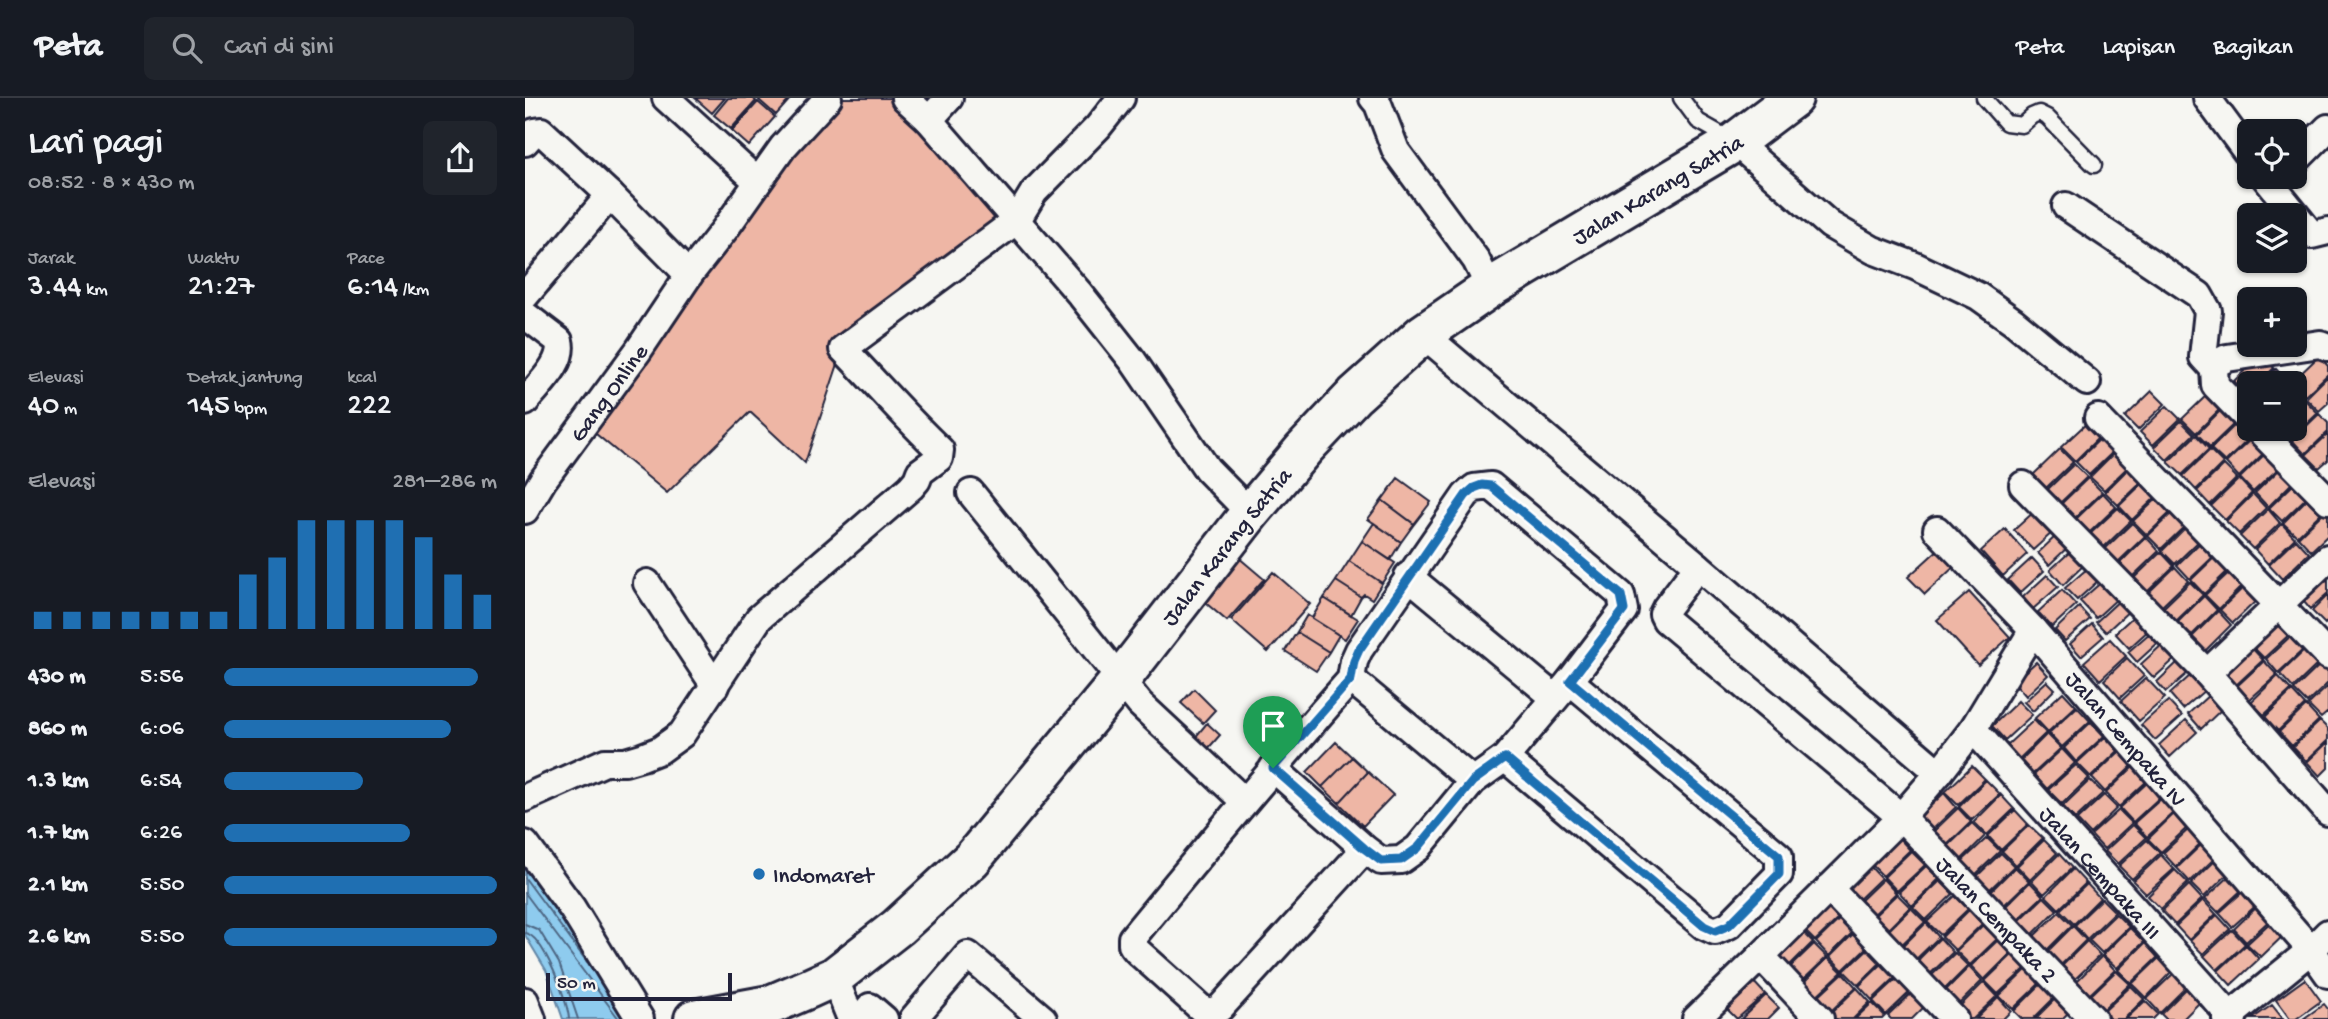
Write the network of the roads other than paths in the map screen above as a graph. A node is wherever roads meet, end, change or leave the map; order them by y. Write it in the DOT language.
graph roads {
  1 [pos="666,98"];
  2 [pos="828,98"];
  3 [pos="905,98"];
  4 [pos="949,98"];
  5 [pos="1121,98"];
  6 [pos="1373,98"];
  7 [pos="1681,98"];
  8 [pos="1793,98"];
  9 [pos="1984,98"];
  10 [pos="2207,98"];
  11 [pos="929,120"];
  12 [pos="2328,128"];
  13 [pos="2237,139"];
  14 [pos="525,142"];
  15 [pos="1735,142"];
  16 [pos="2307,149"];
  17 [pos="2094,165"];
  18 [pos="758,182"];
  19 [pos="2280,189"];
  20 [pos="610,195"];
  21 [pos="2066,206"];
  22 [pos="1017,220"];
  23 [pos="2320,233"];
  24 [pos="2328,256"];
  25 [pos="689,275"];
  26 [pos="1490,288"];
  27 [pos="525,296"];
  28 [pos="525,315"];
  29 [pos="1423,334"];
  30 [pos="2328,346"];
  31 [pos="2214,369"];
  32 [pos="2087,382"];
  33 [pos="525,402"];
  34 [pos="2237,408"];
  35 [pos="2098,418"];
  36 [pos="2270,441"];
  37 [pos="2023,485"];
  38 [pos="971,493"];
  39 [pos="2328,500"];
  40 [pos="525,510"];
  41 [pos="1250,513"];
  42 [pos="1937,530"];
  43 [pos="2328,558"];
  44 [pos="1698,566"];
  45 [pos="1408,576"];
  46 [pos="647,583"];
  47 [pos="2280,604"];
  48 [pos="2033,630"];
  49 [pos="2328,656"];
  50 [pos="2207,673"];
  51 [pos="1121,679"];
  52 [pos="1351,679"];
  53 [pos="715,686"];
  54 [pos="1563,690"];
  55 [pos="1973,729"];
  56 [pos="1505,758"];
  57 [pos="1273,768"];
  58 [pos="1939,773"];
  59 [pos="1473,781"];
  60 [pos="525,798"];
  61 [pos="1244,801"];
  62 [pos="2328,812"];
  63 [pos="1902,817"];
  64 [pos="525,844"];
  65 [pos="1365,849"];
  66 [pos="1829,888"];
  67 [pos="2320,941"];
  68 [pos="1761,956"];
  69 [pos="2328,974"];
  70 [pos="834,977"];
  71 [pos="525,1001"];
  72 [pos="2230,1018"];
  73 [pos="532,1019"];
  74 [pos="640,1019"];
  75 [pos="694,1019"];
  76 [pos="851,1019"];
  77 [pos="860,1019"];
  78 [pos="884,1019"];
  79 [pos="913,1019"];
  80 [pos="1043,1019"];
  81 [pos="1696,1019"];
  82 [pos="1820,1019"];
  83 [pos="1954,1019"];
  84 [pos="2093,1019"];
  1 -- 18 [label="street"];
  2 -- 18 [label="street, Gang Online"];
  3 -- 11 [label="street"];
  4 -- 11 [label="street"];
  5 -- 22 [label="street"];
  6 -- 26 [label="street"];
  7 -- 15 [label="lane"];
  8 -- 15 [label="street, Jalan Karang Satria"];
  9 -- 17 [label="lane"];
  10 -- 13 [label="street"];
  11 -- 22 [label="street"];
  12 -- 16 [label="street"];
  14 -- 20 [label="street"];
  15 -- 26 [label="street, Jalan Karang Satria"];
  15 -- 32 [label="street"];
  18 -- 25 [label="street, Gang Online"];
  19 -- 23 [label="street"];
  20 -- 25 [label="street"];
  20 -- 27 [label="street"];
  21 -- 31 [label="street"];
  22 -- 41 [label="street"];
  22 -- 53 [label="street"];
  23 -- 24 [label="street"];
  25 -- 40 [label="street, Gang Online"];
  26 -- 29 [label="street, Jalan Karang Satria"];
  28 -- 33 [label="street"];
  29 -- 41 [label="street, Jalan Karang Satria"];
  29 -- 44 [label="street"];
  30 -- 31 [label="street"];
  31 -- 34 [label="street"];
  35 -- 47 [label="street"];
  36 -- 39 [label="street"];
  37 -- 50 [label="street"];
  38 -- 51 [label="street"];
  41 -- 51 [label="street, Jalan Karang Satria"];
  42 -- 48 [label="street, Jalan Cempaka IV"];
  43 -- 47 [label="street"];
  44 -- 58 [label="street"];
  44 -- 63 [label="street, Jalan Cempaka 2"];
  45 -- 52 [label="street"];
  45 -- 54 [label="street"];
  45 -- 54 [label="street"];
  46 -- 53 [label="street"];
  47 -- 49 [label="street"];
  47 -- 50 [label="street"];
  48 -- 55 [label="street"];
  48 -- 67 [label="street, Jalan Cempaka IV"];
  50 -- 62 [label="street"];
  51 -- 61 [label="street"];
  51 -- 70 [label="street, Jalan Karang Satria"];
  52 -- 57 [label="street"];
  52 -- 59 [label="street"];
  53 -- 60 [label="street"];
  54 -- 56 [label="street"];
  54 -- 56 [label="street"];
  55 -- 58 [label="street"];
  55 -- 72 [label="street, Jalan Cempaka III"];
  56 -- 59 [label="street"];
  57 -- 61 [label="street"];
  57 -- 65 [label="street"];
  58 -- 63 [label="street"];
  59 -- 65 [label="street"];
  61 -- 65 [label="street"];
  63 -- 66 [label="street"];
  63 -- 84 [label="street, Jalan Cempaka 2"];
  64 -- 74 [label="street"];
  66 -- 68 [label="street"];
  66 -- 83 [label="street"];
  67 -- 69 [label="street, Jalan Cempaka IV"];
  67 -- 72 [label="street"];
  68 -- 81 [label="street"];
  68 -- 82 [label="street"];
  70 -- 75 [label="street, Jalan Karang Satria"];
  70 -- 76 [label="street"];
  71 -- 73 [label="street"];
  77 -- 78 [label="street"];
  79 -- 80 [label="street"];
}
